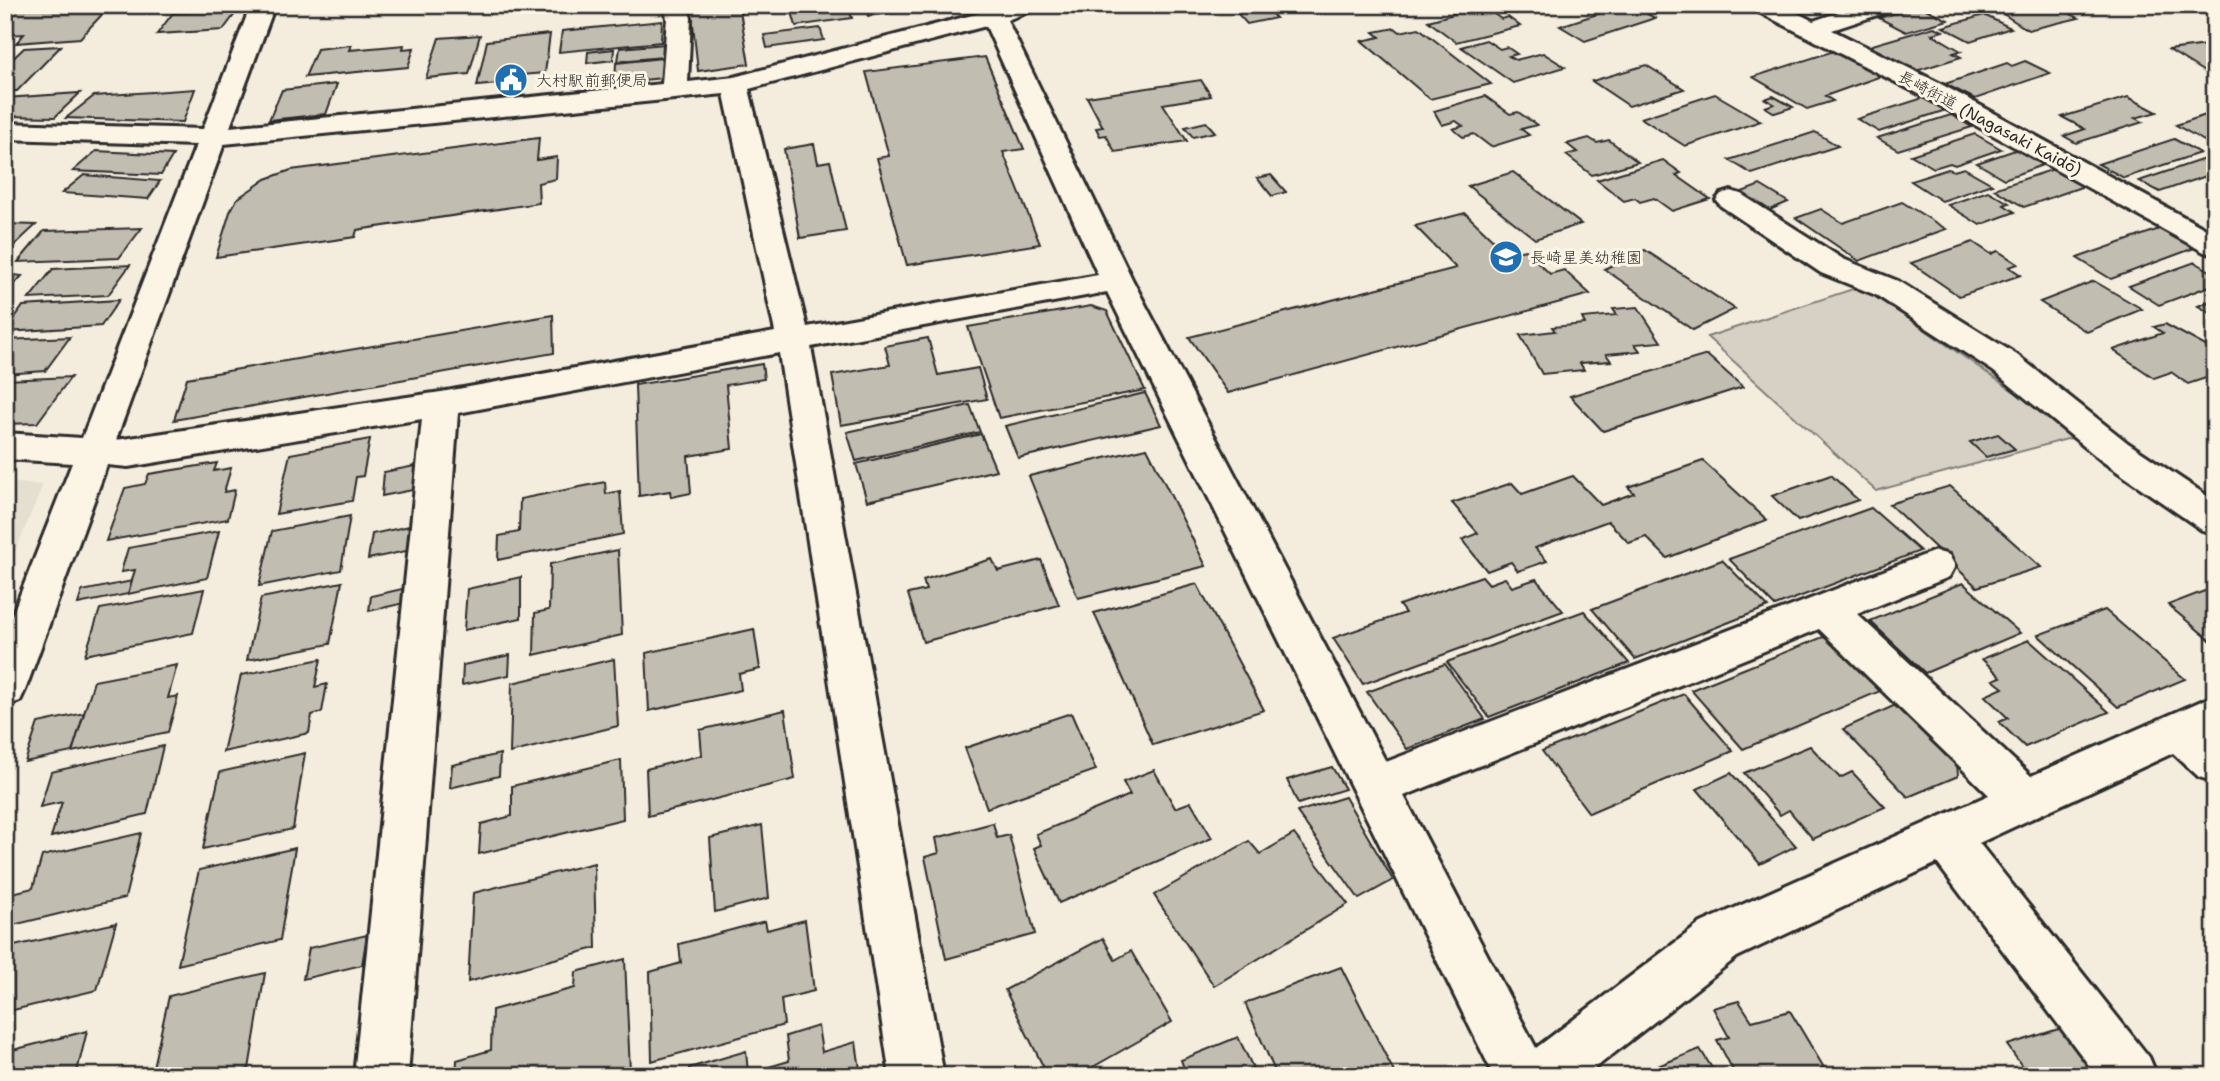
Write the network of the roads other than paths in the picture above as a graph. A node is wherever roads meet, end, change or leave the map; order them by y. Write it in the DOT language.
graph roads {
  1 [pos="263,5"];
  2 [pos="675,5"];
  3 [pos="1025,5"];
  4 [pos="1763,5"];
  5 [pos="1885,5"];
  6 [pos="990,11"];
  7 [pos="1811,29"];
  8 [pos="735,85"];
  9 [pos="675,91"];
  10 [pos="5,131"];
  11 [pos="213,137"];
  12 [pos="1731,200"];
  13 [pos="2215,246"];
  14 [pos="1117,281"];
  15 [pos="793,338"];
  16 [pos="441,404"];
  17 [pos="5,446"];
  18 [pos="93,451"];
  19 [pos="2215,520"];
  20 [pos="1935,566"];
  21 [pos="1826,610"];
  22 [pos="5,688"];
  23 [pos="2197,721"];
  24 [pos="2215,764"];
  25 [pos="1375,787"];
  26 [pos="2024,799"];
  27 [pos="1944,835"];
  28 [pos="381,1076"];
  29 [pos="917,1076"];
  30 [pos="1522,1076"];
  31 [pos="1542,1076"];
  32 [pos="2130,1076"];
  1 -- 11 [label="street"];
  2 -- 9 [label="street"];
  3 -- 6 [label="street"];
  4 -- 7 [label="street, 長崎街道 (Nagasaki Kaidō)"];
  5 -- 7 [label="street"];
  6 -- 8 [label="street"];
  6 -- 14 [label="street"];
  7 -- 13 [label="street, 長崎街道 (Nagasaki Kaidō)"];
  8 -- 9 [label="street"];
  8 -- 15 [label="street"];
  9 -- 11 [label="street"];
  10 -- 11 [label="street"];
  11 -- 18 [label="street"];
  12 -- 19 [label="street"];
  14 -- 15 [label="street"];
  14 -- 25 [label="street"];
  15 -- 16 [label="street"];
  15 -- 29 [label="street"];
  16 -- 18 [label="street"];
  16 -- 28 [label="street"];
  17 -- 18 [label="street"];
  18 -- 22 [label="street"];
  20 -- 21 [label="street"];
  21 -- 25 [label="street"];
  21 -- 26 [label="street"];
  23 -- 24 [label="street"];
  23 -- 26 [label="street"];
  25 -- 30 [label="street"];
  26 -- 27 [label="street"];
  27 -- 31 [label="street"];
  27 -- 32 [label="street"];
}
